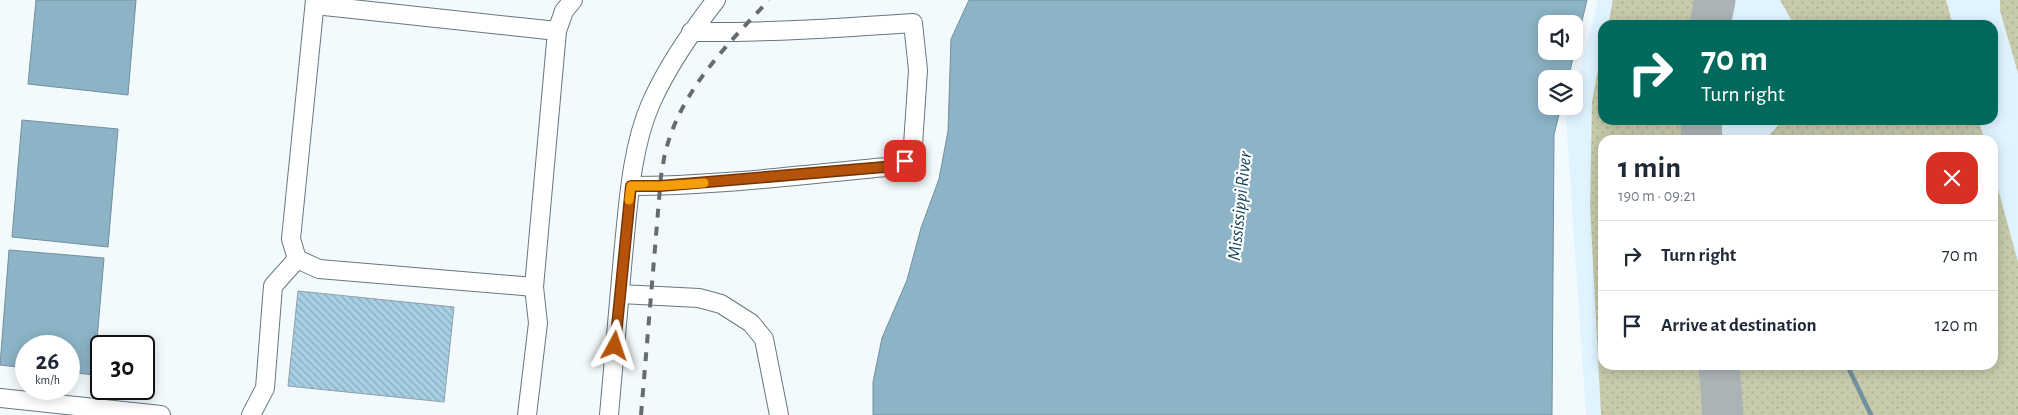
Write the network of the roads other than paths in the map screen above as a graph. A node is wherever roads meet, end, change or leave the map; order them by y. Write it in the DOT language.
graph roads {
  1 [pos="573,0"];
  2 [pos="716,0"];
  3 [pos="315,3"];
  4 [pos="557,31"];
  5 [pos="691,32"];
  6 [pos="631,186"];
  7 [pos="297,259"];
  8 [pos="534,287"];
  9 [pos="620,294"];
  10 [pos="0,398"];
  11 [pos="161,415"];
  12 [pos="251,415"];
  13 [pos="527,415"];
  14 [pos="609,415"];
  15 [pos="779,415"];
  1 -- 4 [label="street"];
  2 -- 5 [label="street"];
  3 -- 4 [label="street"];
  3 -- 7 [label="street"];
  4 -- 8 [label="street"];
  5 -- 6 [label="street"];
  5 -- 6 [label="street"];
  6 -- 9 [label="street"];
  7 -- 8 [label="street"];
  7 -- 12 [label="street"];
  8 -- 13 [label="street"];
  9 -- 14 [label="street"];
  9 -- 15 [label="street"];
  10 -- 11 [label="street"];
}
